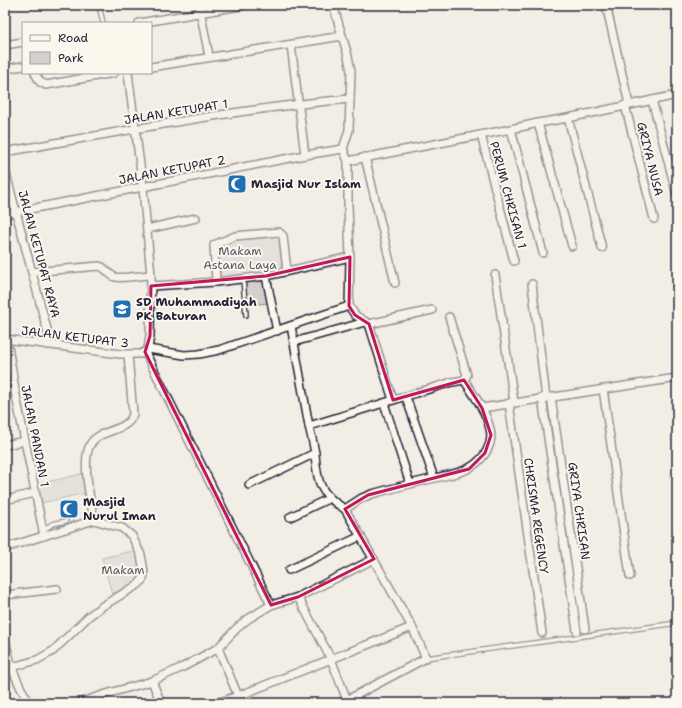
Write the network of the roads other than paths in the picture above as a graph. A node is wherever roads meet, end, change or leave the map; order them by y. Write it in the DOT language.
graph roads {
  1 [pos="99,5"];
  2 [pos="199,5"];
  3 [pos="246,5"];
  4 [pos="333,5"];
  5 [pos="609,6"];
  6 [pos="201,13"];
  7 [pos="103,22"];
  8 [pos="145,22"];
  9 [pos="342,36"];
  10 [pos="22,42"];
  11 [pos="5,45"];
  12 [pos="291,45"];
  13 [pos="209,56"];
  14 [pos="22,66"];
  15 [pos="152,67"];
  16 [pos="5,69"];
  17 [pos="36,74"];
  18 [pos="108,74"];
  19 [pos="128,74"];
  20 [pos="677,95"];
  21 [pos="350,100"];
  22 [pos="652,100"];
  23 [pos="298,104"];
  24 [pos="627,105"];
  25 [pos="568,118"];
  26 [pos="538,123"];
  27 [pos="136,129"];
  28 [pos="511,129"];
  29 [pos="481,135"];
  30 [pos="343,149"];
  31 [pos="5,152"];
  32 [pos="305,155"];
  33 [pos="365,157"];
  34 [pos="348,161"];
  35 [pos="5,170"];
  36 [pos="143,188"];
  37 [pos="677,195"];
  38 [pos="16,212"];
  39 [pos="5,214"];
  40 [pos="196,218"];
  41 [pos="654,219"];
  42 [pos="146,229"];
  43 [pos="572,246"];
  44 [pos="602,248"];
  45 [pos="543,253"];
  46 [pos="350,257"];
  47 [pos="514,260"];
  48 [pos="287,271"];
  49 [pos="32,272"];
  50 [pos="151,275"];
  51 [pos="495,275"];
  52 [pos="266,276"];
  53 [pos="243,279"];
  54 [pos="216,282"];
  55 [pos="394,282"];
  56 [pos="532,284"];
  57 [pos="151,286"];
  58 [pos="349,306"];
  59 [pos="432,310"];
  60 [pos="246,315"];
  61 [pos="450,317"];
  62 [pos="367,323"];
  63 [pos="291,326"];
  64 [pos="277,331"];
  65 [pos="6,340"];
  66 [pos="294,342"];
  67 [pos="47,344"];
  68 [pos="146,350"];
  69 [pos="128,355"];
  70 [pos="677,378"];
  71 [pos="464,380"];
  72 [pos="603,389"];
  73 [pos="406,397"];
  74 [pos="546,398"];
  75 [pos="393,400"];
  76 [pos="384,403"];
  77 [pos="511,403"];
  78 [pos="482,408"];
  79 [pos="310,426"];
  80 [pos="25,441"];
  81 [pos="5,445"];
  82 [pos="315,453"];
  83 [pos="434,478"];
  84 [pos="410,484"];
  85 [pos="249,485"];
  86 [pos="35,493"];
  87 [pos="330,498"];
  88 [pos="5,500"];
  89 [pos="345,509"];
  90 [pos="290,517"];
  91 [pos="94,520"];
  92 [pos="66,521"];
  93 [pos="44,533"];
  94 [pos="361,536"];
  95 [pos="5,548"];
  96 [pos="374,559"];
  97 [pos="289,570"];
  98 [pos="630,576"];
  99 [pos="56,589"];
  100 [pos="5,595"];
  101 [pos="298,597"];
  102 [pos="271,605"];
  103 [pos="677,623"];
  104 [pos="412,627"];
  105 [pos="585,628"];
  106 [pos="577,631"];
  107 [pos="542,632"];
  108 [pos="5,640"];
  109 [pos="218,648"];
  110 [pos="426,658"];
  111 [pos="331,659"];
  112 [pos="8,668"];
  113 [pos="152,681"];
  114 [pos="239,700"];
  115 [pos="345,702"];
  116 [pos="30,703"];
  117 [pos="79,703"];
  118 [pos="160,703"];
  119 [pos="216,703"];
  1 -- 7 [label="lane"];
  2 -- 6 [label="street"];
  3 -- 6 [label="street"];
  4 -- 9 [label="street"];
  5 -- 24 [label="street, GRIYA NUSA"];
  6 -- 8 [label="street"];
  6 -- 13 [label="street"];
  9 -- 12 [label="street"];
  9 -- 21 [label="street"];
  10 -- 11 [label="street"];
  12 -- 13 [label="street"];
  12 -- 23 [label="street"];
  13 -- 15 [label="street"];
  14 -- 16 [label="street"];
  17 -- 18 [label="street"];
  19 -- 27 [label="street"];
  20 -- 22 [label="street"];
  21 -- 23 [label="street, JALAN KETUPAT 1"];
  21 -- 30 [label="street"];
  22 -- 24 [label="street"];
  22 -- 37 [label="street, GRIYA NUSA"];
  23 -- 27 [label="street, JALAN KETUPAT 1"];
  23 -- 32 [label="street"];
  24 -- 25 [label="street"];
  24 -- 41 [label="street, GRIYA NUSA"];
  25 -- 26 [label="street"];
  25 -- 44 [label="street"];
  26 -- 28 [label="street"];
  26 -- 43 [label="street"];
  27 -- 31 [label="street, JALAN KETUPAT 1"];
  27 -- 36 [label="street"];
  28 -- 29 [label="street"];
  28 -- 45 [label="street"];
  29 -- 33 [label="street"];
  29 -- 47 [label="street, PERUM CHRISAN 1"];
  30 -- 32 [label="street, JALAN KETUPAT 2"];
  30 -- 34 [label="street"];
  32 -- 36 [label="street, JALAN KETUPAT 2"];
  33 -- 34 [label="street"];
  33 -- 55 [label="street"];
  34 -- 46 [label="street"];
  35 -- 38 [label="street, JALAN KETUPAT RAYA"];
  36 -- 38 [label="street, JALAN KETUPAT 2"];
  36 -- 42 [label="street"];
  38 -- 39 [label="street, JALAN KETUPAT 2"];
  38 -- 49 [label="street, JALAN KETUPAT RAYA"];
  40 -- 42 [label="street"];
  42 -- 50 [label="street"];
  46 -- 48 [label="street"];
  46 -- 58 [label="street"];
  48 -- 52 [label="street"];
  48 -- 54 [label="street"];
  49 -- 50 [label="street"];
  49 -- 67 [label="street, JALAN KETUPAT RAYA"];
  50 -- 57 [label="street"];
  51 -- 77 [label="street, CHRISMA REGENCY"];
  52 -- 53 [label="street"];
  52 -- 64 [label="street"];
  53 -- 54 [label="street"];
  53 -- 60 [label="lane"];
  54 -- 57 [label="street"];
  56 -- 74 [label="street"];
  57 -- 68 [label="street"];
  58 -- 62 [label="street"];
  58 -- 63 [label="street, JALAN KETUPAT 3"];
  59 -- 62 [label="street"];
  61 -- 71 [label="street"];
  62 -- 66 [label="street"];
  62 -- 75 [label="street"];
  63 -- 64 [label="street, JALAN KETUPAT 3"];
  63 -- 66 [label="street"];
  64 -- 68 [label="street, JALAN KETUPAT 3"];
  65 -- 67 [label="street, JALAN KETUPAT 3"];
  65 -- 80 [label="street, JALAN PANDAN 1"];
  66 -- 79 [label="street"];
  67 -- 69 [label="street, JALAN KETUPAT 3"];
  68 -- 69 [label="street, JALAN KETUPAT 3"];
  68 -- 102 [label="street"];
  69 -- 91 [label="street"];
  70 -- 72 [label="street"];
  71 -- 73 [label="street"];
  71 -- 78 [label="street"];
  72 -- 74 [label="street"];
  72 -- 98 [label="street"];
  73 -- 75 [label="street"];
  73 -- 83 [label="street"];
  74 -- 77 [label="street"];
  74 -- 105 [label="street, GRIYA CHRISAN"];
  74 -- 106 [label="street"];
  75 -- 76 [label="street"];
  76 -- 79 [label="street"];
  76 -- 84 [label="street"];
  77 -- 78 [label="street"];
  77 -- 107 [label="street, CHRISMA REGENCY"];
  78 -- 83 [label="street"];
  79 -- 82 [label="street"];
  80 -- 81 [label="street"];
  80 -- 86 [label="street, JALAN PANDAN 1"];
  82 -- 85 [label="street"];
  82 -- 87 [label="street"];
  83 -- 84 [label="street"];
  84 -- 89 [label="street"];
  86 -- 88 [label="street"];
  86 -- 93 [label="street, JALAN PANDAN 1"];
  87 -- 89 [label="street"];
  87 -- 90 [label="street"];
  89 -- 94 [label="street"];
  91 -- 93 [label="street"];
  91 -- 112 [label="street"];
  92 -- 93 [label="lane"];
  93 -- 95 [label="street"];
  94 -- 96 [label="street"];
  94 -- 97 [label="street"];
  96 -- 101 [label="street"];
  96 -- 104 [label="street"];
  99 -- 100 [label="street"];
  101 -- 102 [label="street"];
  101 -- 111 [label="street"];
  102 -- 109 [label="street"];
  103 -- 110 [label="lane"];
  104 -- 110 [label="street"];
  104 -- 111 [label="street"];
  108 -- 112 [label="street"];
  109 -- 113 [label="street"];
  109 -- 114 [label="street"];
  110 -- 115 [label="street"];
  111 -- 114 [label="street"];
  111 -- 115 [label="street"];
  112 -- 116 [label="street"];
  113 -- 117 [label="street"];
  113 -- 118 [label="street"];
  114 -- 119 [label="street"];
}
